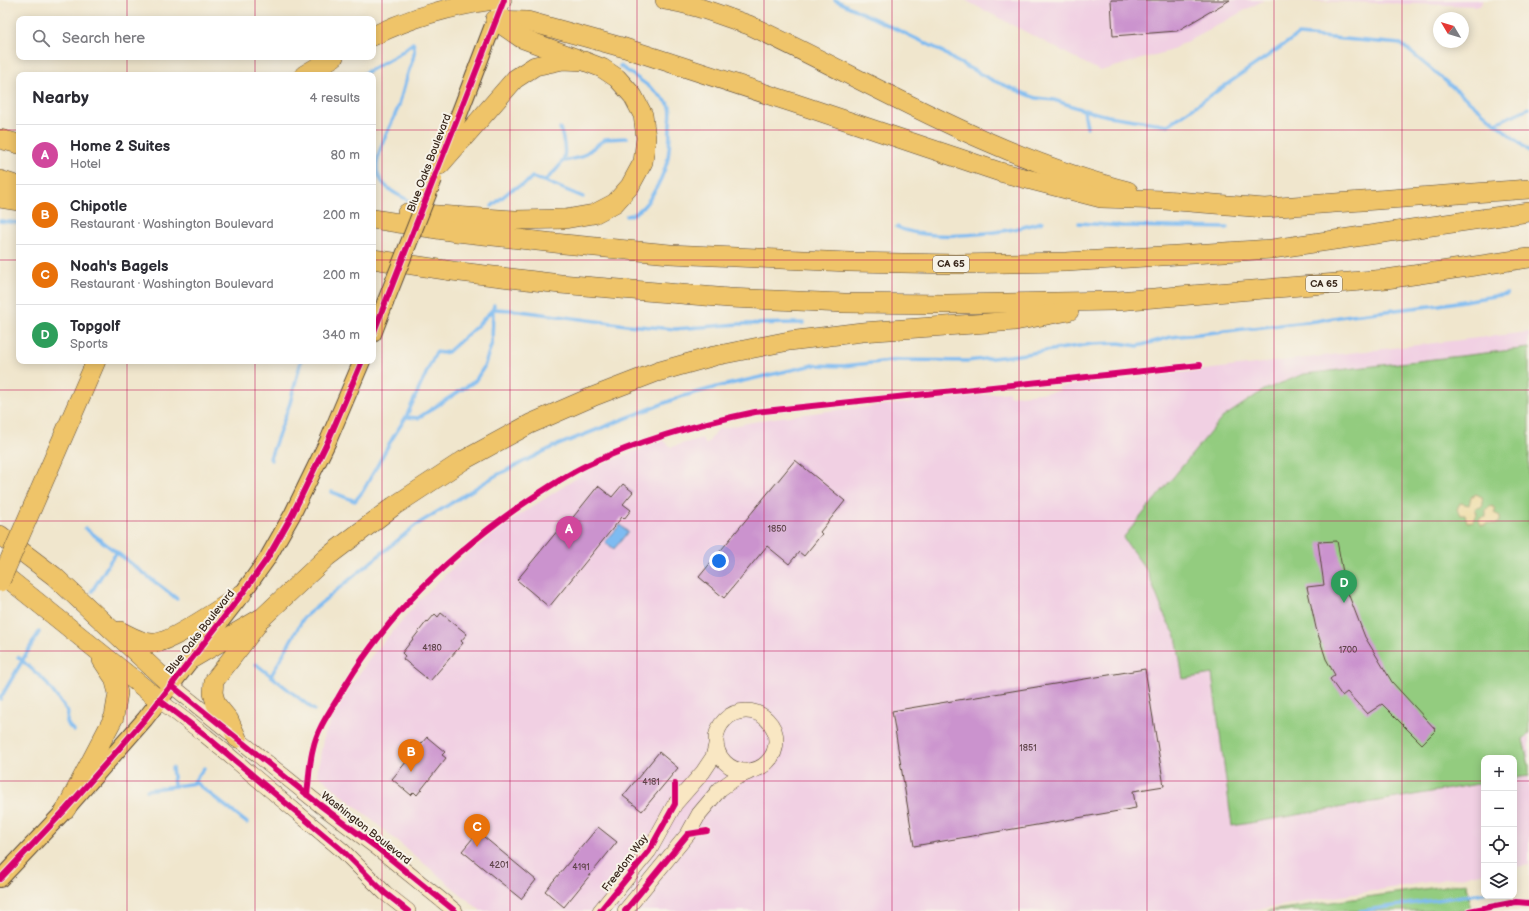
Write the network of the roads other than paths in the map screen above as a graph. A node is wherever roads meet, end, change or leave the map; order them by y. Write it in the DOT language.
graph roads {
  1 [pos="504,0"];
  2 [pos="665,0"];
  3 [pos="495,13"];
  4 [pos="376,34"];
  5 [pos="329,60"];
  6 [pos="584,61"];
  7 [pos="309,72"];
  8 [pos="0,139"];
  9 [pos="16,143"];
  10 [pos="437,172"];
  11 [pos="0,180"];
  12 [pos="16,185"];
  13 [pos="1529,189"];
  14 [pos="0,198"];
  15 [pos="1164,200"];
  16 [pos="16,201"];
  17 [pos="376,211"];
  18 [pos="1529,212"];
  19 [pos="376,219"];
  20 [pos="1529,258"];
  21 [pos="376,259"];
  22 [pos="1117,301"];
  23 [pos="376,326"];
  24 [pos="95,364"];
  25 [pos="361,364"];
  26 [pos="0,535"];
  27 [pos="0,572"];
  28 [pos="0,582"];
  29 [pos="242,594"];
  30 [pos="263,618"];
  31 [pos="108,626"];
  32 [pos="96,650"];
  33 [pos="192,658"];
  34 [pos="171,685"];
  35 [pos="160,700"];
  36 [pos="237,738"];
  37 [pos="716,745"];
  38 [pos="749,772"];
  39 [pos="66,809"];
  40 [pos="0,880"];
  41 [pos="408,911"];
  42 [pos="455,911"];
  43 [pos="600,911"];
  44 [pos="625,911"];
  1 -- 3 [label="main road, Blue Oaks Boulevard"];
  2 -- 15 [label="highway"];
  3 -- 4 [label="highway"];
  3 -- 6 [label="highway"];
  3 -- 10 [label="main road, Blue Oaks Boulevard"];
  3 -- 15 [label="highway"];
  5 -- 7 [label="highway"];
  6 -- 10 [label="highway"];
  6 -- 17 [label="highway"];
  8 -- 9 [label="highway"];
  10 -- 23 [label="main road, Blue Oaks Boulevard, bridge"];
  11 -- 12 [label="highway"];
  13 -- 15 [label="highway"];
  14 -- 16 [label="highway"];
  18 -- 19 [label="highway, CA 65"];
  20 -- 22 [label="highway, CA 65"];
  21 -- 22 [label="highway, CA 65"];
  22 -- 30 [label="highway"];
  24 -- 28 [label="highway, bridge"];
  25 -- 29 [label="main road, Blue Oaks Boulevard"];
  26 -- 31 [label="highway"];
  27 -- 32 [label="highway"];
  29 -- 31 [label="highway"];
  29 -- 33 [label="main road, Blue Oaks Boulevard"];
  30 -- 33 [label="highway"];
  30 -- 36 [label="highway"];
  31 -- 34 [label="highway"];
  32 -- 35 [label="highway"];
  32 -- 39 [label="highway"];
  33 -- 34 [label="main road, Blue Oaks Boulevard"];
  34 -- 35 [label="main road, Blue Oaks Boulevard"];
  34 -- 36 [label="main road, Washington Boulevard"];
  35 -- 39 [label="main road, Blue Oaks Boulevard"];
  35 -- 41 [label="main road"];
  36 -- 42 [label="main road, Washington Boulevard"];
  37 -- 38 [label="main road"];
  37 -- 38 [label="main road"];
  37 -- 43 [label="main road, Freedom Way"];
  38 -- 44 [label="main road"];
  39 -- 40 [label="main road, Blue Oaks Boulevard"];
}
